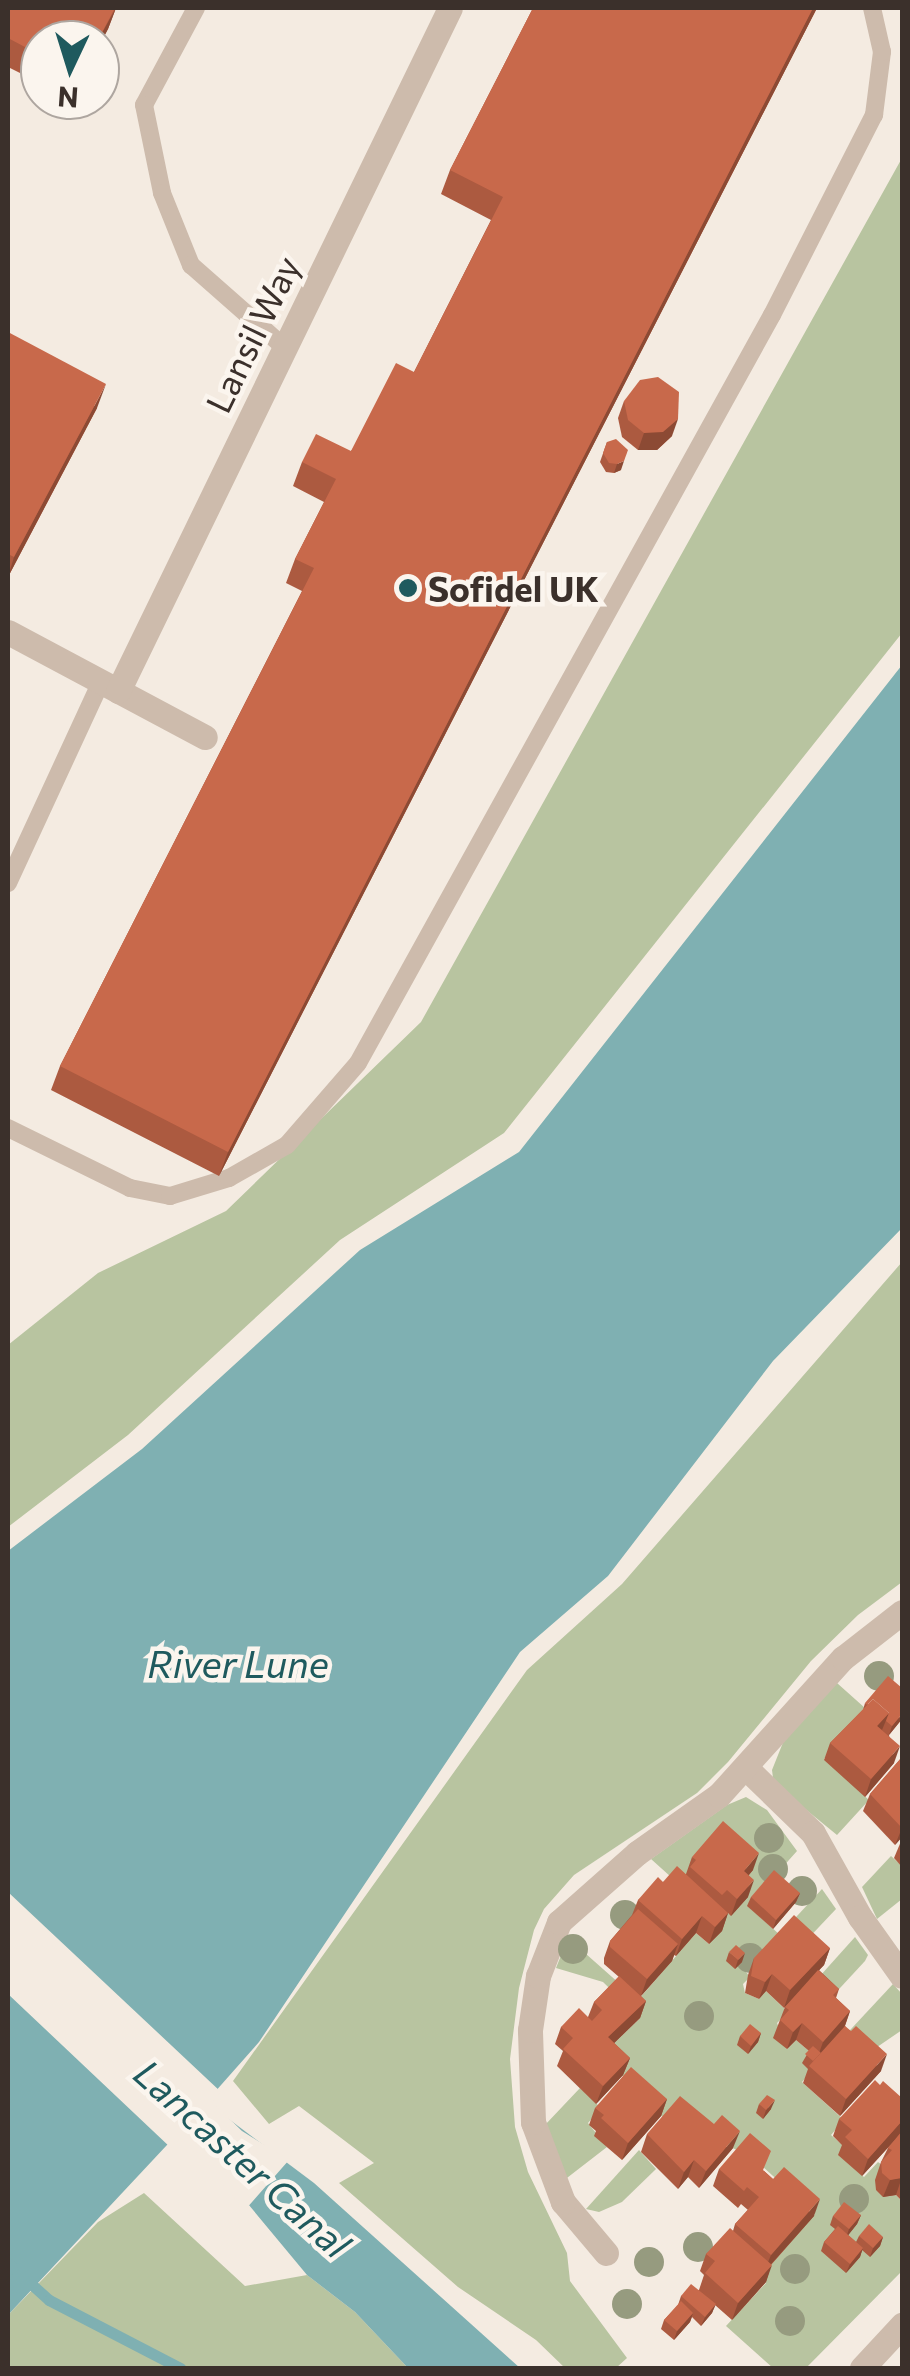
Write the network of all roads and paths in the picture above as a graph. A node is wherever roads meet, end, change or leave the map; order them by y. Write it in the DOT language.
graph roads {
  1 [pos="196,8"];
  2 [pos="450,8"];
  3 [pos="872,8"];
  4 [pos="284,348"];
  5 [pos="8,632"];
  6 [pos="110,686"];
  7 [pos="205,736"];
  8 [pos="8,882"];
  9 [pos="8,1128"];
  10 [pos="902,1612"];
  11 [pos="746,1768"];
  12 [pos="902,1976"];
  13 [pos="606,2253"];
  14 [pos="902,2325"];
  15 [pos="862,2368"];
  1 -- 4 [label="lane"];
  2 -- 4 [label="street, Lansil Way"];
  3 -- 9 [label="lane"];
  4 -- 6 [label="street, Lansil Way"];
  5 -- 6 [label="street"];
  6 -- 7 [label="street"];
  6 -- 8 [label="lane"];
  10 -- 11 [label="street"];
  11 -- 12 [label="street"];
  11 -- 13 [label="street"];
  14 -- 15 [label="street"];
}
